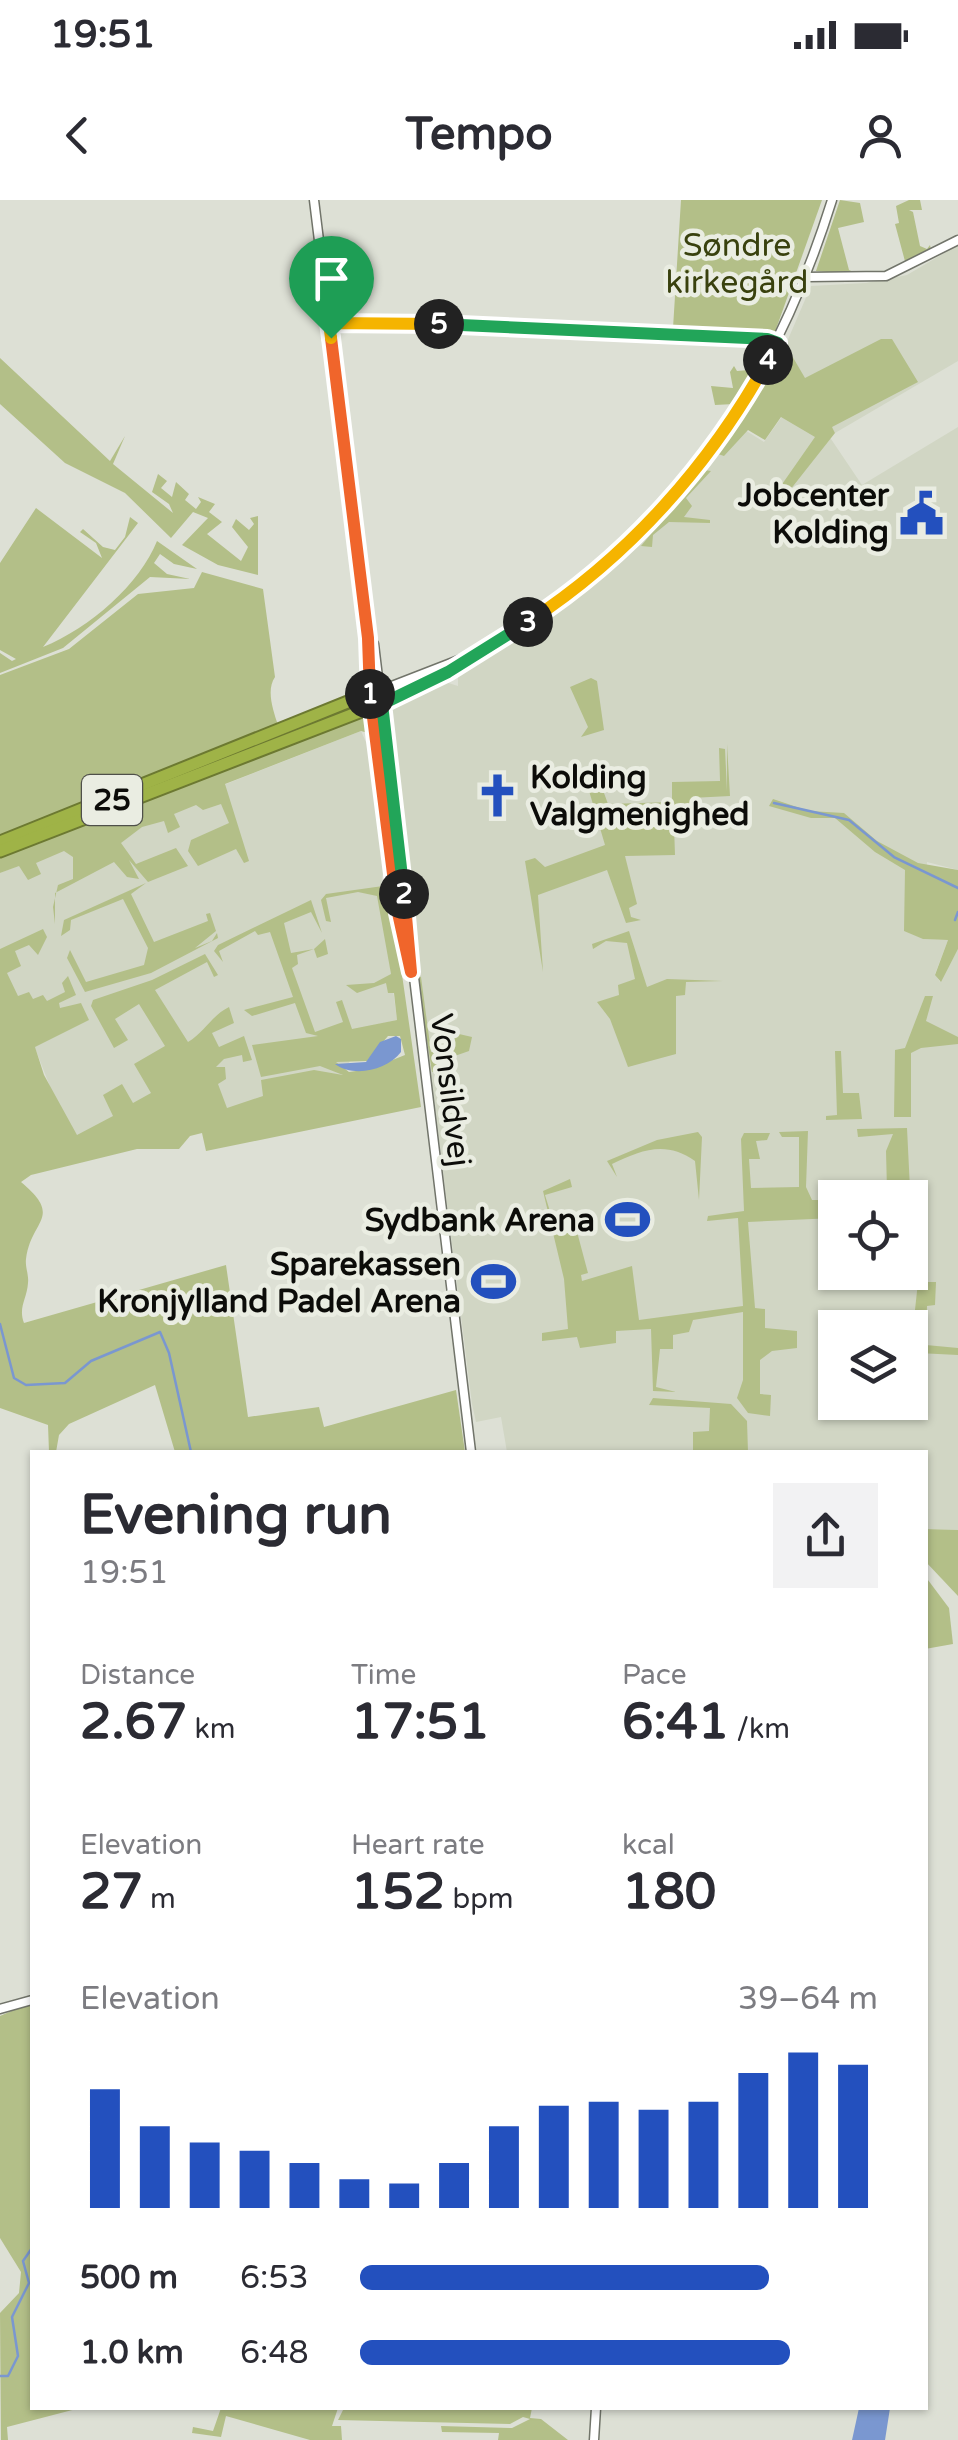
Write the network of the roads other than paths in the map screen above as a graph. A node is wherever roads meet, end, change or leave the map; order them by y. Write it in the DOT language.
graph roads {
  1 [pos="314,200"];
  2 [pos="832,200"];
  3 [pos="958,240"];
  4 [pos="807,277"];
  5 [pos="329,323"];
  6 [pos="778,343"];
  7 [pos="469,657"];
  8 [pos="376,699"];
  9 [pos="0,842"];
  10 [pos="0,851"];
  11 [pos="398,880"];
  12 [pos="411,972"];
  13 [pos="472,1450"];
  14 [pos="30,2001"];
  15 [pos="0,2009"];
  16 [pos="596,2410"];
  17 [pos="594,2440"];
  1 -- 5 [label="main road"];
  2 -- 4 [label="main road"];
  3 -- 4 [label="main road"];
  4 -- 6 [label="main road"];
  5 -- 6 [label="main road"];
  5 -- 8 [label="main road"];
  6 -- 7 [label="main road"];
  7 -- 8 [label="main road"];
  7 -- 8 [label="main road"];
  8 -- 9 [label="highway, 25"];
  8 -- 10 [label="highway, 25"];
  8 -- 11 [label="main road"];
  8 -- 11 [label="main road, Vonsildvej"];
  11 -- 12 [label="main road, Vonsildvej"];
  11 -- 12 [label="main road, Vonsildvej"];
  12 -- 13 [label="main road, Vonsildvej"];
  14 -- 15 [label="main road"];
  16 -- 17 [label="main road"];
}
